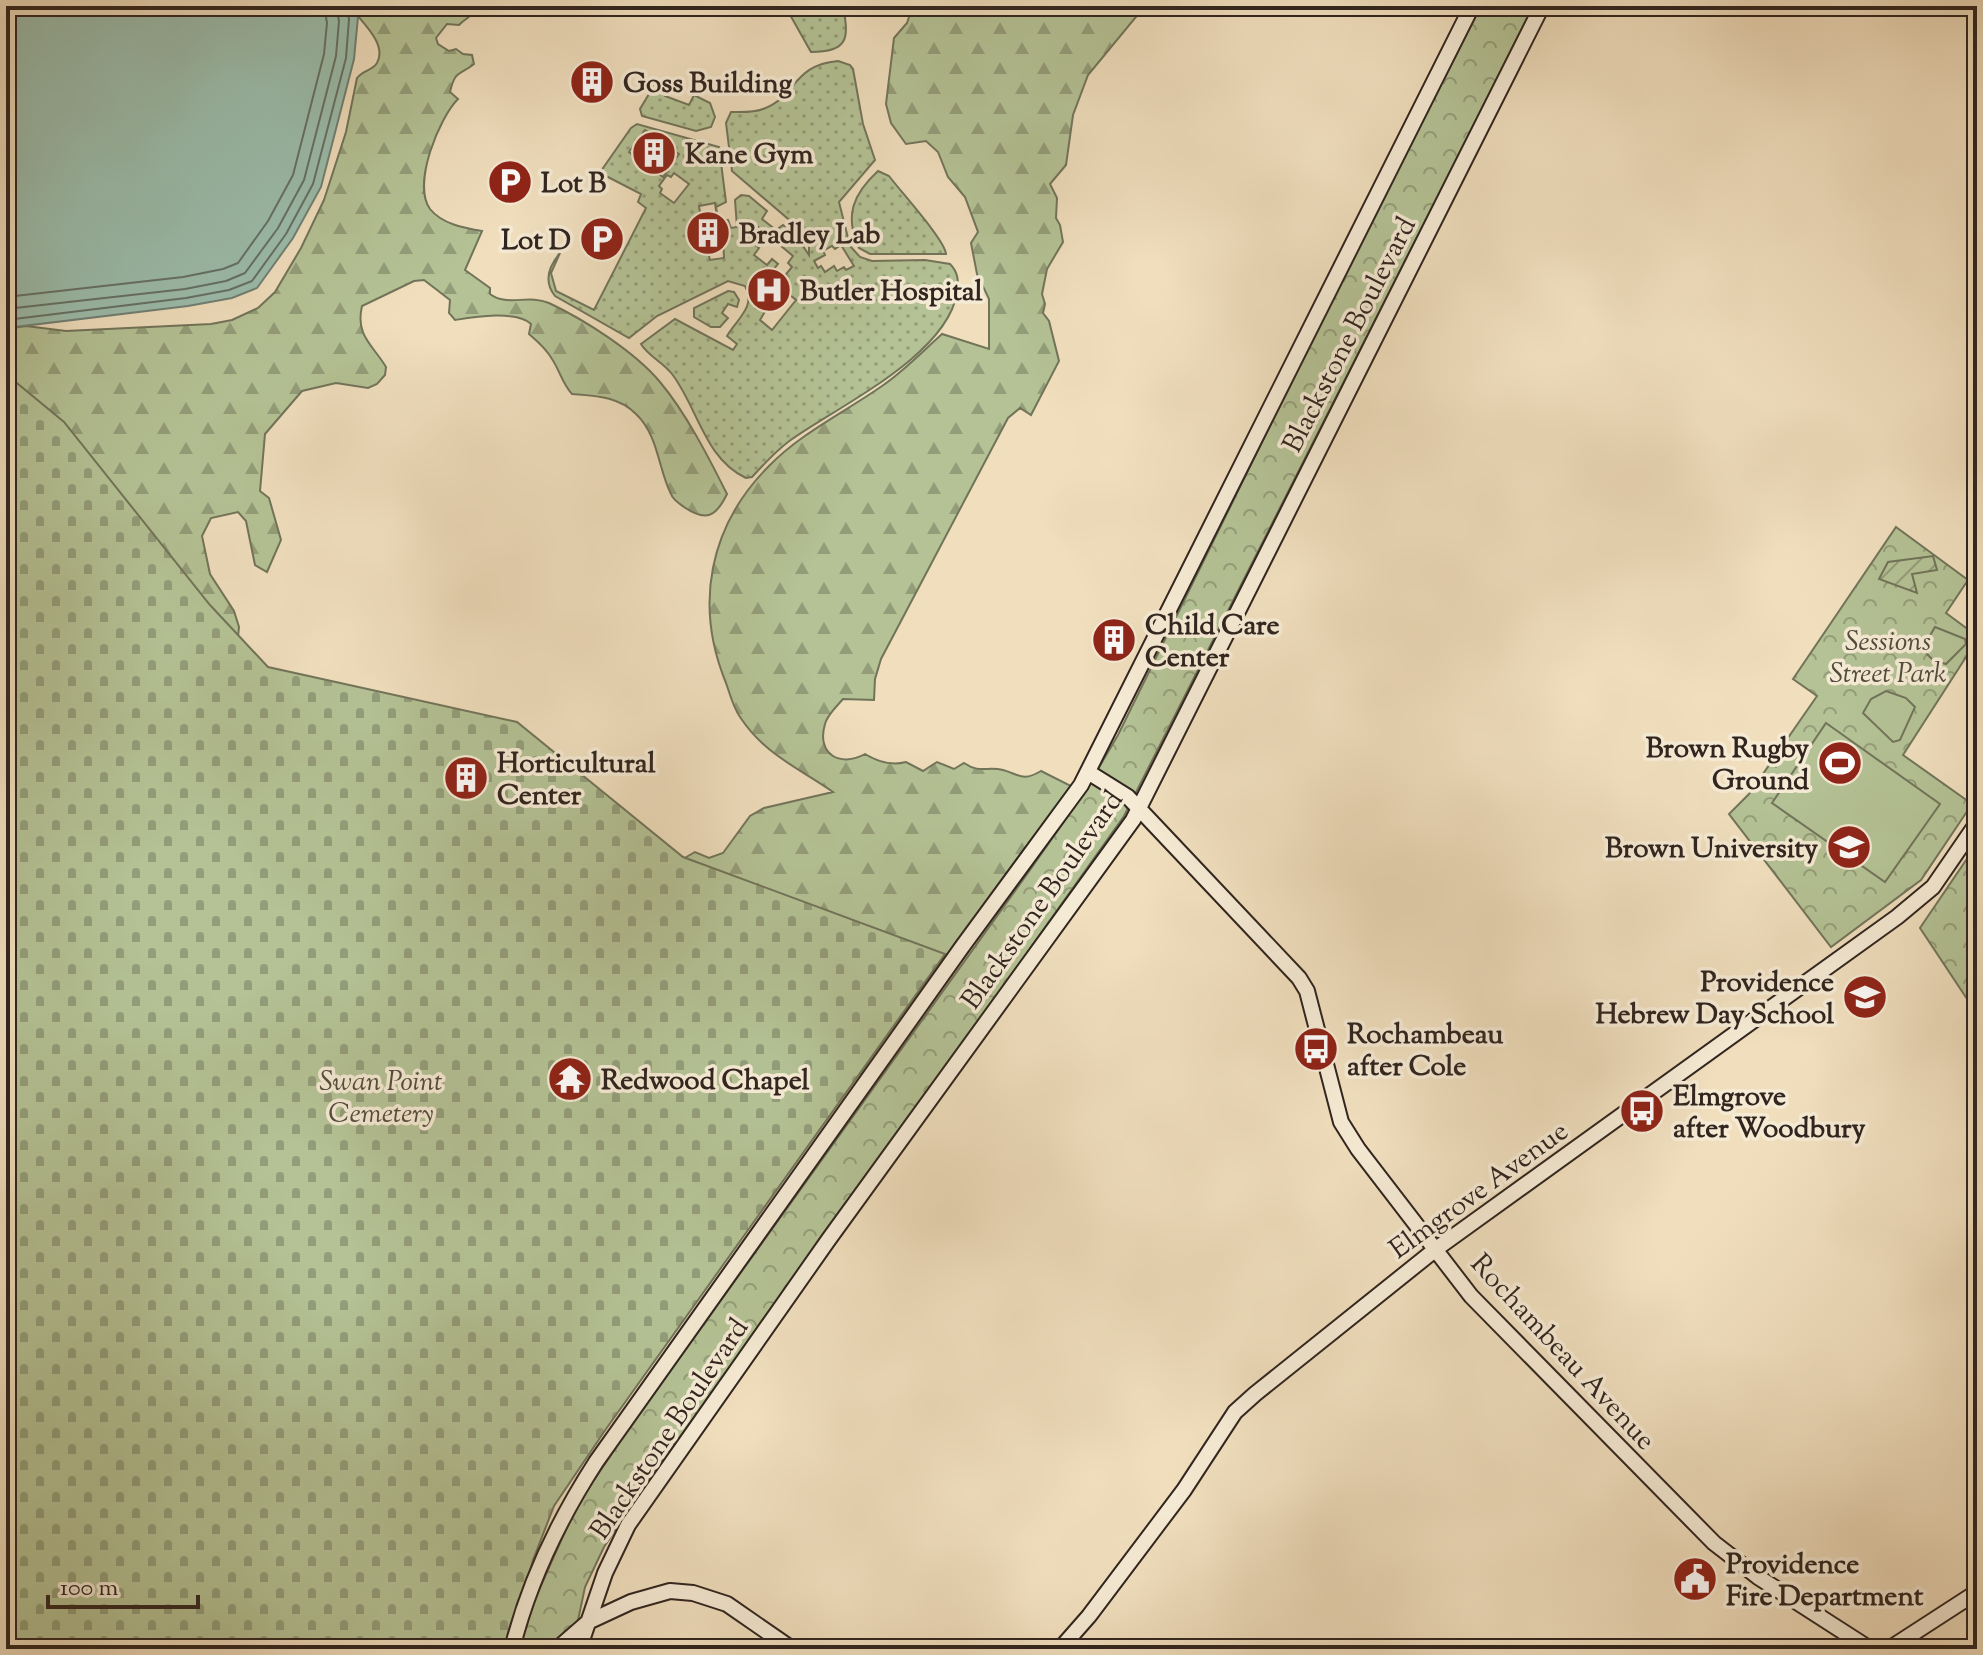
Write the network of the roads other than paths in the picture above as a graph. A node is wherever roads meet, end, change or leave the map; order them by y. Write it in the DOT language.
graph roads {
  1 [pos="1472,6"];
  2 [pos="1542,6"];
  3 [pos="1088,772"];
  4 [pos="1139,808"];
  5 [pos="1977,823"];
  6 [pos="1436,1249"];
  7 [pos="1977,1592"];
  8 [pos="588,1622"];
  9 [pos="512,1649"];
  10 [pos="557,1649"];
  11 [pos="579,1649"];
  12 [pos="792,1649"];
  13 [pos="1060,1649"];
  14 [pos="1870,1649"];
  15 [pos="1889,1649"];
  1 -- 3 [label="main road, Blackstone Boulevard"];
  2 -- 4 [label="main road, Blackstone Boulevard"];
  3 -- 4 [label="main road, Rochambeau Avenue"];
  3 -- 9 [label="main road, Blackstone Boulevard"];
  4 -- 6 [label="main road, Rochambeau Avenue"];
  4 -- 8 [label="main road, Blackstone Boulevard"];
  5 -- 6 [label="main road, Elmgrove Avenue"];
  6 -- 13 [label="main road, Elmgrove Avenue"];
  6 -- 14 [label="main road, Rochambeau Avenue"];
  7 -- 15 [label="main road"];
  8 -- 10 [label="main road"];
  8 -- 11 [label="main road, Blackstone Boulevard"];
  8 -- 12 [label="main road"];
}
